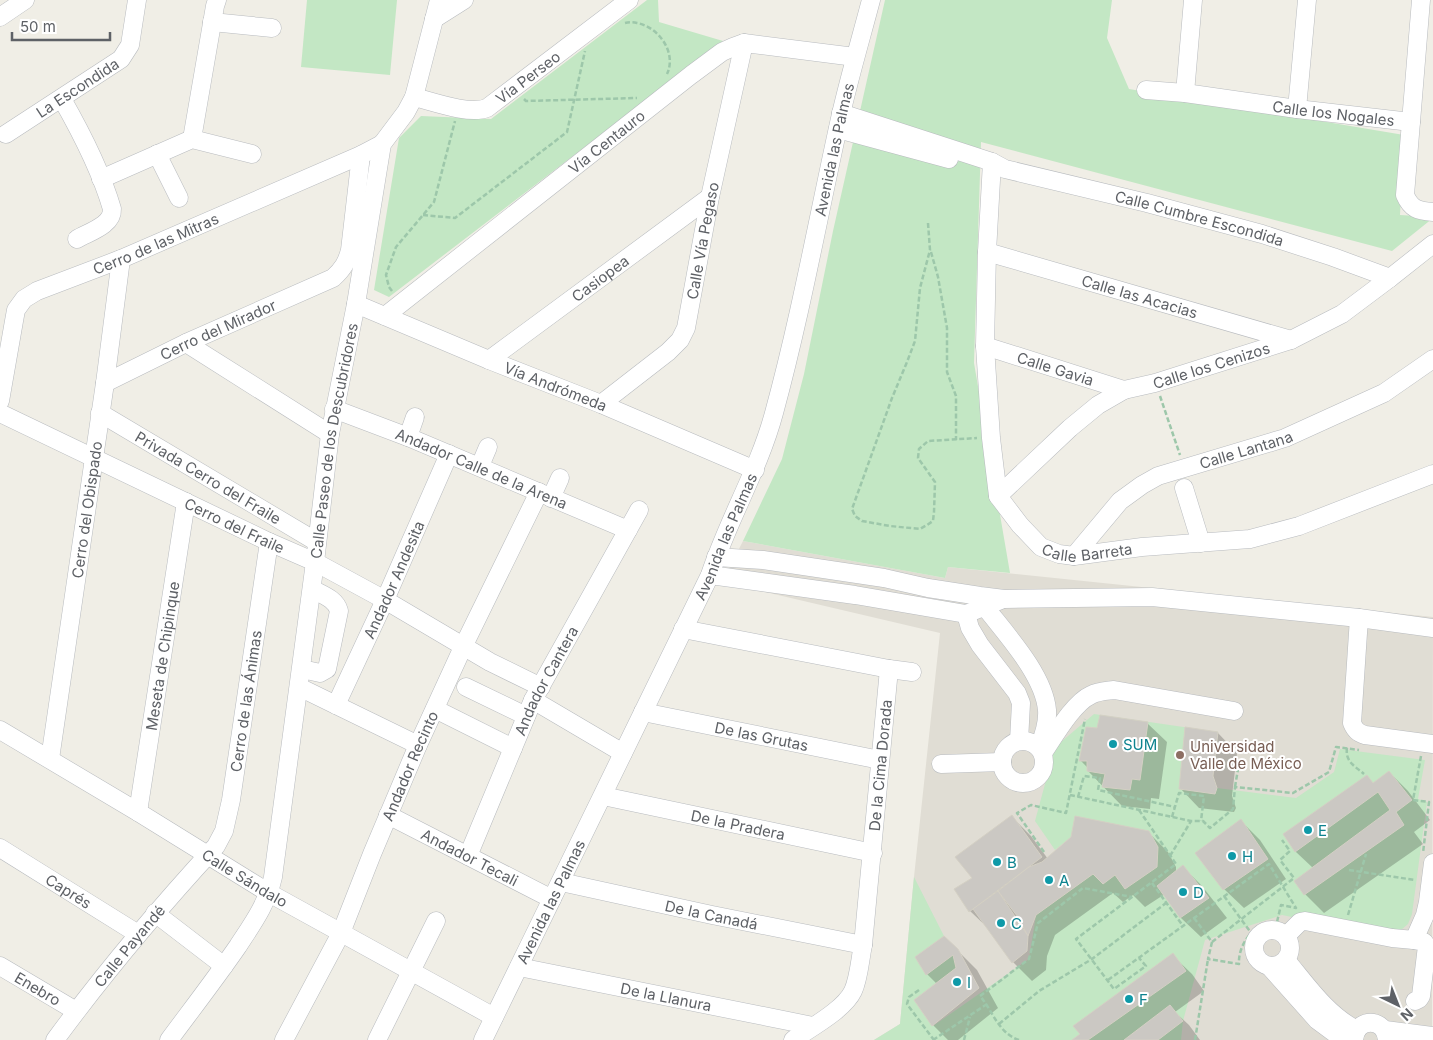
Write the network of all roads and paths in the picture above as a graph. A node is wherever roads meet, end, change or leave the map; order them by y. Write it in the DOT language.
graph roads {
  1 [pos="25,0"];
  2 [pos="137,0"];
  3 [pos="217,0"];
  4 [pos="439,0"];
  5 [pos="464,0"];
  6 [pos="629,0"];
  7 [pos="872,0"];
  8 [pos="1192,0"];
  9 [pos="1307,0"];
  10 [pos="1422,0"];
  11 [pos="614,12"];
  12 [pos="0,17"];
  13 [pos="434,19"];
  14 [pos="212,22"];
  15 [pos="272,28"];
  16 [pos="576,41"];
  17 [pos="744,43"];
  18 [pos="855,57"];
  19 [pos="516,87"];
  20 [pos="1146,90"];
  21 [pos="670,91"];
  22 [pos="1184,93"];
  23 [pos="414,97"];
  24 [pos="62,99"];
  25 [pos="574,100"];
  26 [pos="459,108"];
  27 [pos="649,108"];
  28 [pos="1297,109"];
  29 [pos="840,121"];
  30 [pos="1411,122"];
  31 [pos="6,134"];
  32 [pos="192,139"];
  33 [pos="382,144"];
  34 [pos="158,154"];
  35 [pos="252,154"];
  36 [pos="361,155"];
  37 [pos="996,168"];
  38 [pos="101,179"];
  39 [pos="710,197"];
  40 [pos="178,198"];
  41 [pos="1433,212"];
  42 [pos="423,215"];
  43 [pos="928,223"];
  44 [pos="77,239"];
  45 [pos="1433,244"];
  46 [pos="930,250"];
  47 [pos="987,252"];
  48 [pos="121,259"];
  49 [pos="1390,278"];
  50 [pos="402,303"];
  51 [pos="356,304"];
  52 [pos="385,316"];
  53 [pos="1291,340"];
  54 [pos="186,343"];
  55 [pos="985,346"];
  56 [pos="489,360"];
  57 [pos="1433,360"];
  58 [pos="105,383"];
  59 [pos="1155,383"];
  60 [pos="1124,390"];
  61 [pos="0,401"];
  62 [pos="601,404"];
  63 [pos="334,409"];
  64 [pos="0,413"];
  65 [pos="100,413"];
  66 [pos="415,417"];
  67 [pos="330,434"];
  68 [pos="408,437"];
  69 [pos="991,438"];
  70 [pos="956,440"];
  71 [pos="488,447"];
  72 [pos="448,454"];
  73 [pos="93,458"];
  74 [pos="480,466"];
  75 [pos="1184,467"];
  76 [pos="755,470"];
  77 [pos="1433,474"];
  78 [pos="560,478"];
  79 [pos="1184,488"];
  80 [pos="545,495"];
  81 [pos="998,496"];
  82 [pos="186,502"];
  83 [pos="639,510"];
  84 [pos="628,530"];
  85 [pos="269,542"];
  86 [pos="317,542"];
  87 [pos="1201,543"];
  88 [pos="1074,556"];
  89 [pos="716,557"];
  90 [pos="315,562"];
  91 [pos="710,575"];
  92 [pos="928,588"];
  93 [pos="312,589"];
  94 [pos="386,600"];
  95 [pos="982,602"];
  96 [pos="924,607"];
  97 [pos="966,614"];
  98 [pos="1359,618"];
  99 [pos="307,628"];
  100 [pos="683,628"];
  101 [pos="1433,628"];
  102 [pos="334,634"];
  103 [pos="463,647"];
  104 [pos="302,668"];
  105 [pos="890,669"];
  106 [pos="912,672"];
  107 [pos="299,687"];
  108 [pos="466,687"];
  109 [pos="1089,695"];
  110 [pos="533,701"];
  111 [pos="336,705"];
  112 [pos="435,709"];
  113 [pos="1234,711"];
  114 [pos="643,712"];
  115 [pos="0,730"];
  116 [pos="1019,741"];
  117 [pos="418,745"];
  118 [pos="513,748"];
  119 [pos="1347,748"];
  120 [pos="1041,750"];
  121 [pos="1365,750"];
  122 [pos="1427,750"];
  123 [pos="623,753"];
  124 [pos="50,759"];
  125 [pos="880,760"];
  126 [pos="1002,762"];
  127 [pos="1239,763"];
  128 [pos="941,764"];
  129 [pos="1364,774"];
  130 [pos="1235,788"];
  131 [pos="1070,795"];
  132 [pos="602,796"];
  133 [pos="1078,797"];
  134 [pos="1175,807"];
  135 [pos="1138,810"];
  136 [pos="138,812"];
  137 [pos="388,815"];
  138 [pos="1172,817"];
  139 [pos="1191,821"];
  140 [pos="1201,821"];
  141 [pos="1282,840"];
  142 [pos="0,848"];
  143 [pos="1044,852"];
  144 [pos="873,853"];
  145 [pos="1366,854"];
  146 [pos="207,856"];
  147 [pos="468,856"];
  148 [pos="1170,856"];
  149 [pos="1428,859"];
  150 [pos="1349,870"];
  151 [pos="1361,872"];
  152 [pos="1419,881"];
  153 [pos="561,882"];
  154 [pos="1152,883"];
  155 [pos="1282,886"];
  156 [pos="269,893"];
  157 [pos="1224,896"];
  158 [pos="1132,897"];
  159 [pos="552,899"];
  160 [pos="1166,903"];
  161 [pos="1296,908"];
  162 [pos="1304,910"];
  163 [pos="155,913"];
  164 [pos="1194,918"];
  165 [pos="436,920"];
  166 [pos="1242,920"];
  167 [pos="1183,926"];
  168 [pos="1345,929"];
  169 [pos="342,933"];
  170 [pos="138,934"];
  171 [pos="1252,934"];
  172 [pos="1286,936"];
  173 [pos="1414,940"];
  174 [pos="1212,942"];
  175 [pos="863,945"];
  176 [pos="1139,958"];
  177 [pos="1092,959"];
  178 [pos="1208,959"];
  179 [pos="1278,963"];
  180 [pos="0,966"];
  181 [pos="224,966"];
  182 [pos="519,967"];
  183 [pos="411,971"];
  184 [pos="1108,980"];
  185 [pos="919,990"];
  186 [pos="1415,1001"];
  187 [pos="987,1004"];
  188 [pos="76,1011"];
  189 [pos="970,1015"];
  190 [pos="494,1017"];
  191 [pos="999,1024"];
  192 [pos="813,1026"];
  193 [pos="1386,1035"];
  194 [pos="1433,1036"];
  195 [pos="1352,1037"];
  196 [pos="55,1040"];
  197 [pos="169,1040"];
  198 [pos="284,1040"];
  199 [pos="377,1040"];
  200 [pos="483,1040"];
  201 [pos="793,1040"];
  202 [pos="933,1040"];
  203 [pos="964,1040"];
  204 [pos="1017,1040"];
  205 [pos="1195,1040"];
  1 -- 12 [label="street"];
  2 -- 24 [label="street, La Escondida"];
  3 -- 14 [label="street"];
  4 -- 13 [label="street, Calle Paseo de los Descubridores"];
  5 -- 13 [label="street"];
  6 -- 11 [label="street, Vía Perseo"];
  7 -- 18 [label="street, Avenida las Palmas"];
  8 -- 22 [label="street"];
  9 -- 28 [label="street"];
  10 -- 30 [label="street"];
  11 -- 16 [label="street, Vía Perseo"];
  11 -- 21 [label="path"];
  13 -- 23 [label="street, Calle Paseo de los Descubridores"];
  14 -- 15 [label="street"];
  14 -- 32 [label="street"];
  16 -- 19 [label="street, Vía Perseo"];
  16 -- 25 [label="path"];
  17 -- 18 [label="street"];
  17 -- 21 [label="street, Vía Centauro"];
  17 -- 39 [label="street, Calle Vía Pegaso"];
  18 -- 29 [label="street, Avenida las Palmas"];
  19 -- 25 [label="path"];
  19 -- 26 [label="street, Vía Perseo"];
  20 -- 22 [label="street, Calle los Nogales"];
  21 -- 27 [label="street, Vía Centauro"];
  22 -- 28 [label="street, Calle los Nogales"];
  23 -- 26 [label="street, Vía Perseo"];
  23 -- 33 [label="street, Calle Paseo de los Descubridores"];
  24 -- 31 [label="street, La Escondida"];
  24 -- 38 [label="street"];
  25 -- 27 [label="path"];
  25 -- 42 [label="path"];
  26 -- 42 [label="path"];
  27 -- 50 [label="street, Vía Centauro"];
  28 -- 30 [label="street, Calle los Nogales"];
  29 -- 37 [label="street, Calle Cumbre Escondida"];
  29 -- 76 [label="street, Avenida las Palmas"];
  30 -- 41 [label="street, Calle los Nogales"];
  32 -- 34 [label="street"];
  32 -- 35 [label="street"];
  33 -- 36 [label="street, Cerro de las Mitras"];
  33 -- 51 [label="street, Calle Paseo de los Descubridores"];
  34 -- 38 [label="street"];
  34 -- 40 [label="street"];
  36 -- 48 [label="street, Cerro de las Mitras"];
  36 -- 54 [label="street, Cerro del Mirador"];
  37 -- 47 [label="street"];
  37 -- 49 [label="street, Calle Cumbre Escondida"];
  38 -- 44 [label="street"];
  39 -- 56 [label="street, Casiopea"];
  39 -- 62 [label="street, Calle Vía Pegaso"];
  42 -- 50 [label="path"];
  43 -- 46 [label="path"];
  45 -- 49 [label="street, Calle los Cenizos"];
  46 -- 70 [label="path"];
  46 -- 70 [label="path"];
  47 -- 53 [label="street, Calle las Acacias"];
  47 -- 55 [label="street"];
  48 -- 58 [label="street, Cerro del Obispado"];
  48 -- 61 [label="street, Cerro de las Mitras"];
  49 -- 53 [label="street, Calle los Cenizos"];
  50 -- 52 [label="street, Vía Centauro"];
  51 -- 52 [label="street, Vía Andrómeda"];
  51 -- 63 [label="street, Calle Paseo de los Descubridores"];
  52 -- 56 [label="street, Vía Andrómeda"];
  53 -- 59 [label="street, Calle los Cenizos"];
  54 -- 58 [label="street, Cerro del Mirador"];
  54 -- 67 [label="street"];
  55 -- 60 [label="street, Calle Gavia"];
  55 -- 69 [label="street"];
  56 -- 62 [label="street, Vía Andrómeda"];
  57 -- 75 [label="street, Calle Lantana"];
  58 -- 65 [label="street, Cerro del Obispado"];
  59 -- 60 [label="street, Calle los Cenizos"];
  59 -- 75 [label="path"];
  60 -- 81 [label="street, Calle los Cenizos"];
  62 -- 76 [label="street, Vía Andrómeda"];
  63 -- 67 [label="street, Calle Paseo de los Descubridores"];
  63 -- 68 [label="street, Andador Calle de la Arena"];
  64 -- 73 [label="street, Cerro del Fraile"];
  65 -- 73 [label="street, Cerro del Obispado"];
  65 -- 86 [label="street, Privada Cerro del Fraile"];
  66 -- 68 [label="street"];
  67 -- 86 [label="street, Calle Paseo de los Descubridores"];
  68 -- 72 [label="street, Andador Calle de la Arena"];
  69 -- 70 [label="path"];
  69 -- 81 [label="street"];
  71 -- 74 [label="street"];
  72 -- 74 [label="street, Andador Calle de la Arena"];
  72 -- 94 [label="street, Andador Andesita"];
  73 -- 82 [label="street, Cerro del Fraile"];
  73 -- 124 [label="street, Cerro del Obispado"];
  74 -- 80 [label="street, Andador Calle de la Arena"];
  75 -- 88 [label="street, Calle Lantana"];
  76 -- 89 [label="street, Avenida las Palmas"];
  77 -- 87 [label="street, Calle Barreta"];
  78 -- 80 [label="street, Andador Recinto"];
  79 -- 87 [label="street"];
  80 -- 84 [label="street, Andador Calle de la Arena"];
  80 -- 103 [label="street, Andador Recinto"];
  81 -- 88 [label="street, Calle Barreta"];
  82 -- 85 [label="street, Cerro del Fraile"];
  82 -- 136 [label="street, Meseta de Chipinque"];
  83 -- 84 [label="street, Andador Cantera"];
  84 -- 110 [label="street, Andador Cantera"];
  85 -- 90 [label="street, Cerro del Fraile"];
  85 -- 146 [label="street, Cerro de las Ánimas"];
  86 -- 90 [label="street, Calle Paseo de los Descubridores"];
  87 -- 88 [label="street, Calle Barreta"];
  89 -- 91 [label="street, Avenida las Palmas"];
  89 -- 92 [label="street"];
  90 -- 93 [label="street, Calle Paseo de los Descubridores"];
  90 -- 94 [label="street, Cerro del Fraile"];
  91 -- 96 [label="street"];
  91 -- 100 [label="street, Avenida las Palmas"];
  92 -- 95 [label="street"];
  92 -- 96 [label="street"];
  93 -- 99 [label="street, Calle Paseo de los Descubridores"];
  93 -- 102 [label="street"];
  94 -- 103 [label="street, Cerro del Fraile"];
  94 -- 111 [label="street, Andador Andesita"];
  95 -- 97 [label="street"];
  95 -- 98 [label="street"];
  95 -- 120 [label="street"];
  96 -- 97 [label="street"];
  97 -- 116 [label="street"];
  98 -- 101 [label="street"];
  98 -- 122 [label="street"];
  99 -- 102 [label="street"];
  99 -- 104 [label="street, Calle Paseo de los Descubridores"];
  100 -- 105 [label="street"];
  100 -- 114 [label="street, Avenida las Palmas"];
  102 -- 104 [label="street"];
  103 -- 110 [label="street, Cerro del Fraile"];
  103 -- 112 [label="street, Andador Recinto"];
  104 -- 107 [label="street, Calle Paseo de los Descubridores"];
  105 -- 106 [label="street"];
  105 -- 125 [label="street, De la Cima Dorada"];
  107 -- 111 [label="street"];
  107 -- 156 [label="street, Calle Paseo de los Descubridores"];
  108 -- 110 [label="street"];
  109 -- 113 [label="street"];
  109 -- 120 [label="street"];
  109 -- 131 [label="path"];
  110 -- 118 [label="street, Andador Cantera"];
  110 -- 123 [label="street"];
  111 -- 117 [label="street"];
  112 -- 117 [label="street, Andador Recinto"];
  112 -- 118 [label="street"];
  114 -- 123 [label="street, Avenida las Palmas"];
  114 -- 125 [label="street, De las Grutas"];
  115 -- 124 [label="street, Calle Sándalo"];
  116 -- 120 [label="street"];
  116 -- 126 [label="street"];
  117 -- 137 [label="street, Andador Recinto"];
  118 -- 147 [label="street, Andador Cantera"];
  119 -- 121 [label="path"];
  119 -- 129 [label="path"];
  119 -- 130 [label="path"];
  120 -- 126 [label="street"];
  122 -- 149 [label="path"];
  123 -- 132 [label="street, Avenida las Palmas"];
  124 -- 136 [label="street, Calle Sándalo"];
  125 -- 144 [label="street, De la Cima Dorada"];
  126 -- 128 [label="street"];
  127 -- 130 [label="path"];
  130 -- 140 [label="path"];
  131 -- 133 [label="path"];
  131 -- 143 [label="path"];
  132 -- 144 [label="street, De la Pradera"];
  132 -- 153 [label="street, Avenida las Palmas"];
  133 -- 134 [label="path"];
  133 -- 135 [label="path"];
  134 -- 138 [label="path"];
  134 -- 140 [label="path"];
  135 -- 138 [label="path"];
  135 -- 148 [label="path"];
  136 -- 146 [label="street, Calle Sándalo"];
  137 -- 147 [label="street, Andador Tecali"];
  137 -- 169 [label="street, Andador Recinto"];
  138 -- 139 [label="path"];
  139 -- 140 [label="path"];
  139 -- 148 [label="path"];
  141 -- 155 [label="path"];
  142 -- 170 [label="street, Caprés"];
  144 -- 175 [label="street, De la Cima Dorada"];
  145 -- 151 [label="path"];
  146 -- 156 [label="street, Calle Sándalo"];
  146 -- 163 [label="street, Calle Payandé"];
  147 -- 159 [label="street, Andador Tecali"];
  148 -- 154 [label="path"];
  149 -- 173 [label="street"];
  150 -- 151 [label="path"];
  151 -- 152 [label="path"];
  151 -- 168 [label="path"];
  153 -- 159 [label="street, Avenida las Palmas"];
  153 -- 175 [label="street, De la Canadá"];
  154 -- 158 [label="path"];
  154 -- 160 [label="path"];
  155 -- 157 [label="path"];
  155 -- 161 [label="path"];
  155 -- 166 [label="path"];
  156 -- 169 [label="street, Calle Sándalo"];
  156 -- 181 [label="street, Calle Paseo de los Descubridores"];
  157 -- 164 [label="path"];
  157 -- 166 [label="path"];
  158 -- 177 [label="path"];
  158 -- 187 [label="path"];
  159 -- 182 [label="street, Avenida las Palmas"];
  160 -- 167 [label="path"];
  160 -- 177 [label="path"];
  161 -- 162 [label="path"];
  161 -- 171 [label="path"];
  163 -- 170 [label="street, Calle Payandé"];
  163 -- 181 [label="street"];
  164 -- 167 [label="path"];
  164 -- 174 [label="path"];
  165 -- 183 [label="street"];
  166 -- 171 [label="path"];
  166 -- 174 [label="path"];
  167 -- 176 [label="path"];
  168 -- 172 [label="street"];
  168 -- 173 [label="street"];
  169 -- 183 [label="street, Calle Sándalo"];
  169 -- 198 [label="street, Andador Recinto"];
  170 -- 188 [label="street, Calle Payandé"];
  171 -- 178 [label="path"];
  172 -- 179 [label="street"];
  172 -- 179 [label="street"];
  173 -- 186 [label="street"];
  174 -- 178 [label="path"];
  175 -- 192 [label="street, De la Cima Dorada"];
  176 -- 184 [label="path"];
  176 -- 184 [label="path"];
  177 -- 184 [label="path"];
  177 -- 191 [label="path"];
  178 -- 205 [label="path"];
  179 -- 195 [label="street"];
  180 -- 188 [label="street, Enebro"];
  181 -- 197 [label="street, Calle Paseo de los Descubridores"];
  182 -- 190 [label="street, Avenida las Palmas"];
  182 -- 192 [label="street, De la Llanura"];
  183 -- 190 [label="street, Calle Sándalo"];
  183 -- 199 [label="street"];
  185 -- 202 [label="path"];
  187 -- 189 [label="path"];
  187 -- 191 [label="path"];
  188 -- 196 [label="street, Calle Payandé"];
  189 -- 202 [label="path"];
  189 -- 203 [label="path"];
  190 -- 200 [label="street, Avenida las Palmas"];
  191 -- 204 [label="path"];
  192 -- 201 [label="street, De la Cima Dorada"];
  193 -- 194 [label="street"];
  193 -- 195 [label="street"];
}
